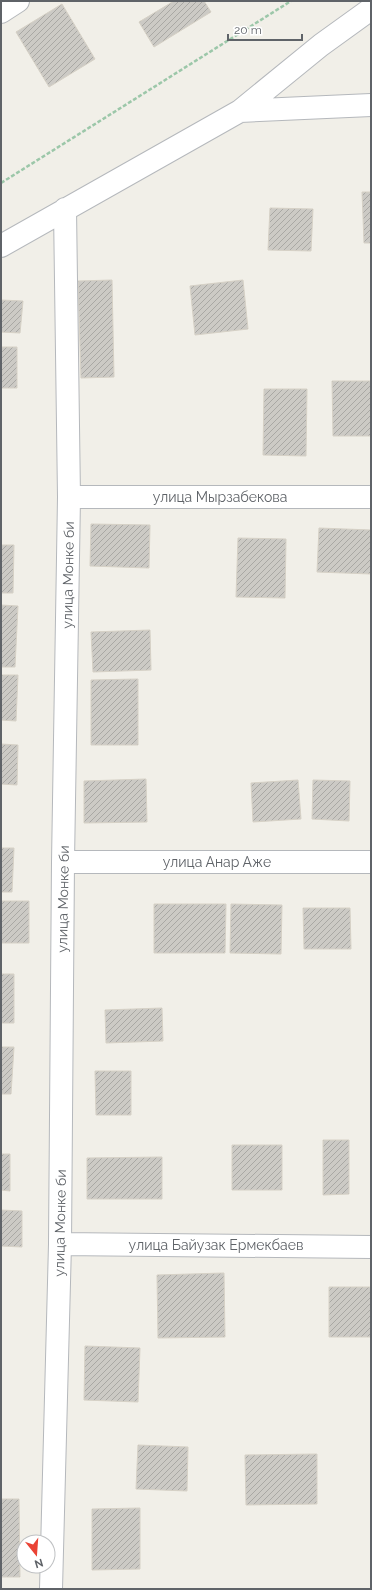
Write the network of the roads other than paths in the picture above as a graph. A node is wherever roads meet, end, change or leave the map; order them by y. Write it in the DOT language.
graph roads {
  1 [pos="18,1"];
  2 [pos="371,9"];
  3 [pos="1,12"];
  4 [pos="371,105"];
  5 [pos="240,111"];
  6 [pos="65,209"];
  7 [pos="1,246"];
  8 [pos="69,496"];
  9 [pos="371,497"];
  10 [pos="63,862"];
  11 [pos="371,862"];
  12 [pos="60,1244"];
  13 [pos="371,1246"];
  14 [pos="51,1589"];
  1 -- 3 [label="street"];
  2 -- 5 [label="street"];
  4 -- 5 [label="street"];
  5 -- 6 [label="street"];
  6 -- 7 [label="street"];
  6 -- 8 [label="street, улица Монке би"];
  8 -- 9 [label="street, улица Мырзабекова"];
  8 -- 10 [label="street, улица Монке би"];
  10 -- 11 [label="street, улица Анар Аже"];
  10 -- 12 [label="street, улица Монке би"];
  12 -- 13 [label="street, улица Байузак Ермекбаев"];
  12 -- 14 [label="street, улица Монке би"];
}
